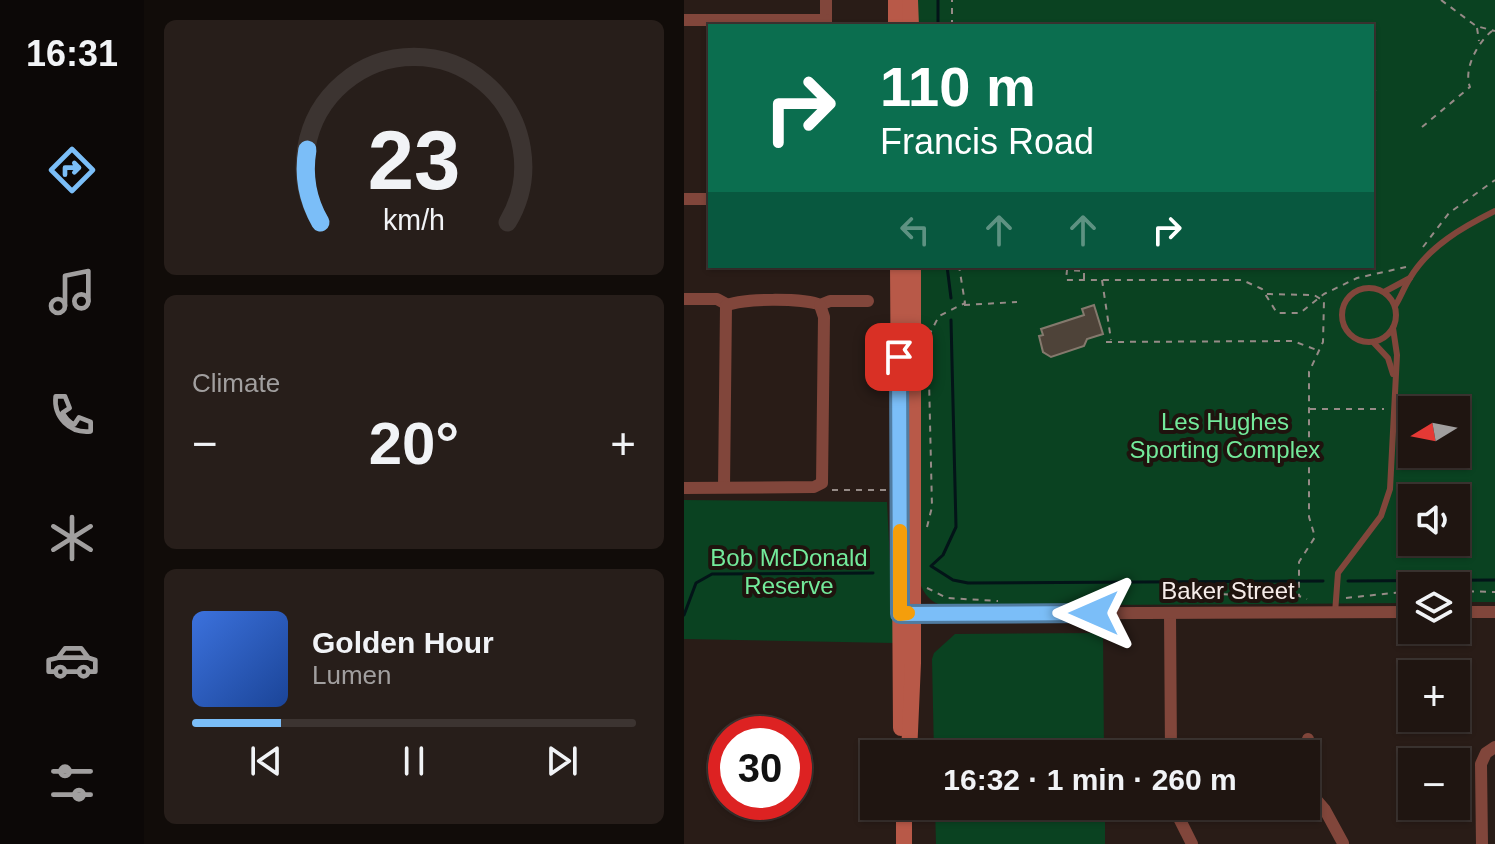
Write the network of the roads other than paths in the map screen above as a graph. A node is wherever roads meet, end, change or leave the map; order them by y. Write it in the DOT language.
graph roads {
  1 [pos="826,0"];
  2 [pos="896,0"];
  3 [pos="910,0"];
  4 [pos="684,20"];
  5 [pos="728,23"];
  6 [pos="826,23"];
  7 [pos="896,24"];
  8 [pos="911,24"];
  9 [pos="684,199"];
  10 [pos="708,199"];
  11 [pos="1495,211"];
  12 [pos="898,268"];
  13 [pos="913,268"];
  14 [pos="1410,278"];
  15 [pos="1384,292"];
  16 [pos="684,299"];
  17 [pos="868,301"];
  18 [pos="728,305"];
  19 [pos="820,305"];
  20 [pos="1395,306"];
  21 [pos="1393,328"];
  22 [pos="1373,342"];
  23 [pos="1393,374"];
  24 [pos="724,487"];
  25 [pos="684,488"];
  26 [pos="1335,606"];
  27 [pos="1398,611"];
  28 [pos="1470,612"];
  29 [pos="1495,612"];
  30 [pos="1170,613"];
  31 [pos="906,614"];
  32 [pos="902,740"];
  33 [pos="909,740"];
  34 [pos="1171,740"];
  35 [pos="1495,747"];
  36 [pos="1320,804"];
  37 [pos="904,820"];
  38 [pos="1180,820"];
  39 [pos="1343,843"];
  40 [pos="904,844"];
  41 [pos="1192,844"];
  42 [pos="1482,844"];
  1 -- 6 [label="street"];
  2 -- 7 [label="main road"];
  3 -- 8 [label="main road"];
  4 -- 5 [label="street"];
  5 -- 6 [label="street"];
  9 -- 10 [label="street"];
  11 -- 14 [label="lane"];
  12 -- 31 [label="main road"];
  13 -- 31 [label="main road"];
  14 -- 15 [label="lane"];
  14 -- 20 [label="lane"];
  15 -- 20 [label="lane"];
  15 -- 22 [label="lane"];
  16 -- 18 [label="street"];
  17 -- 19 [label="street"];
  18 -- 19 [label="street"];
  18 -- 24 [label="street"];
  19 -- 24 [label="street"];
  20 -- 21 [label="lane"];
  21 -- 22 [label="lane"];
  21 -- 23 [label="lane"];
  22 -- 23 [label="lane"];
  23 -- 26 [label="lane"];
  24 -- 25 [label="street"];
  26 -- 27 [label="street, Baker Street"];
  26 -- 30 [label="street, Baker Street"];
  28 -- 29 [label="street"];
  30 -- 31 [label="street, Baker Street"];
  30 -- 34 [label="street"];
  31 -- 32 [label="main road"];
  31 -- 33 [label="main road"];
  35 -- 42 [label="street"];
  36 -- 39 [label="street"];
  37 -- 40 [label="main road"];
  38 -- 41 [label="street"];
}
